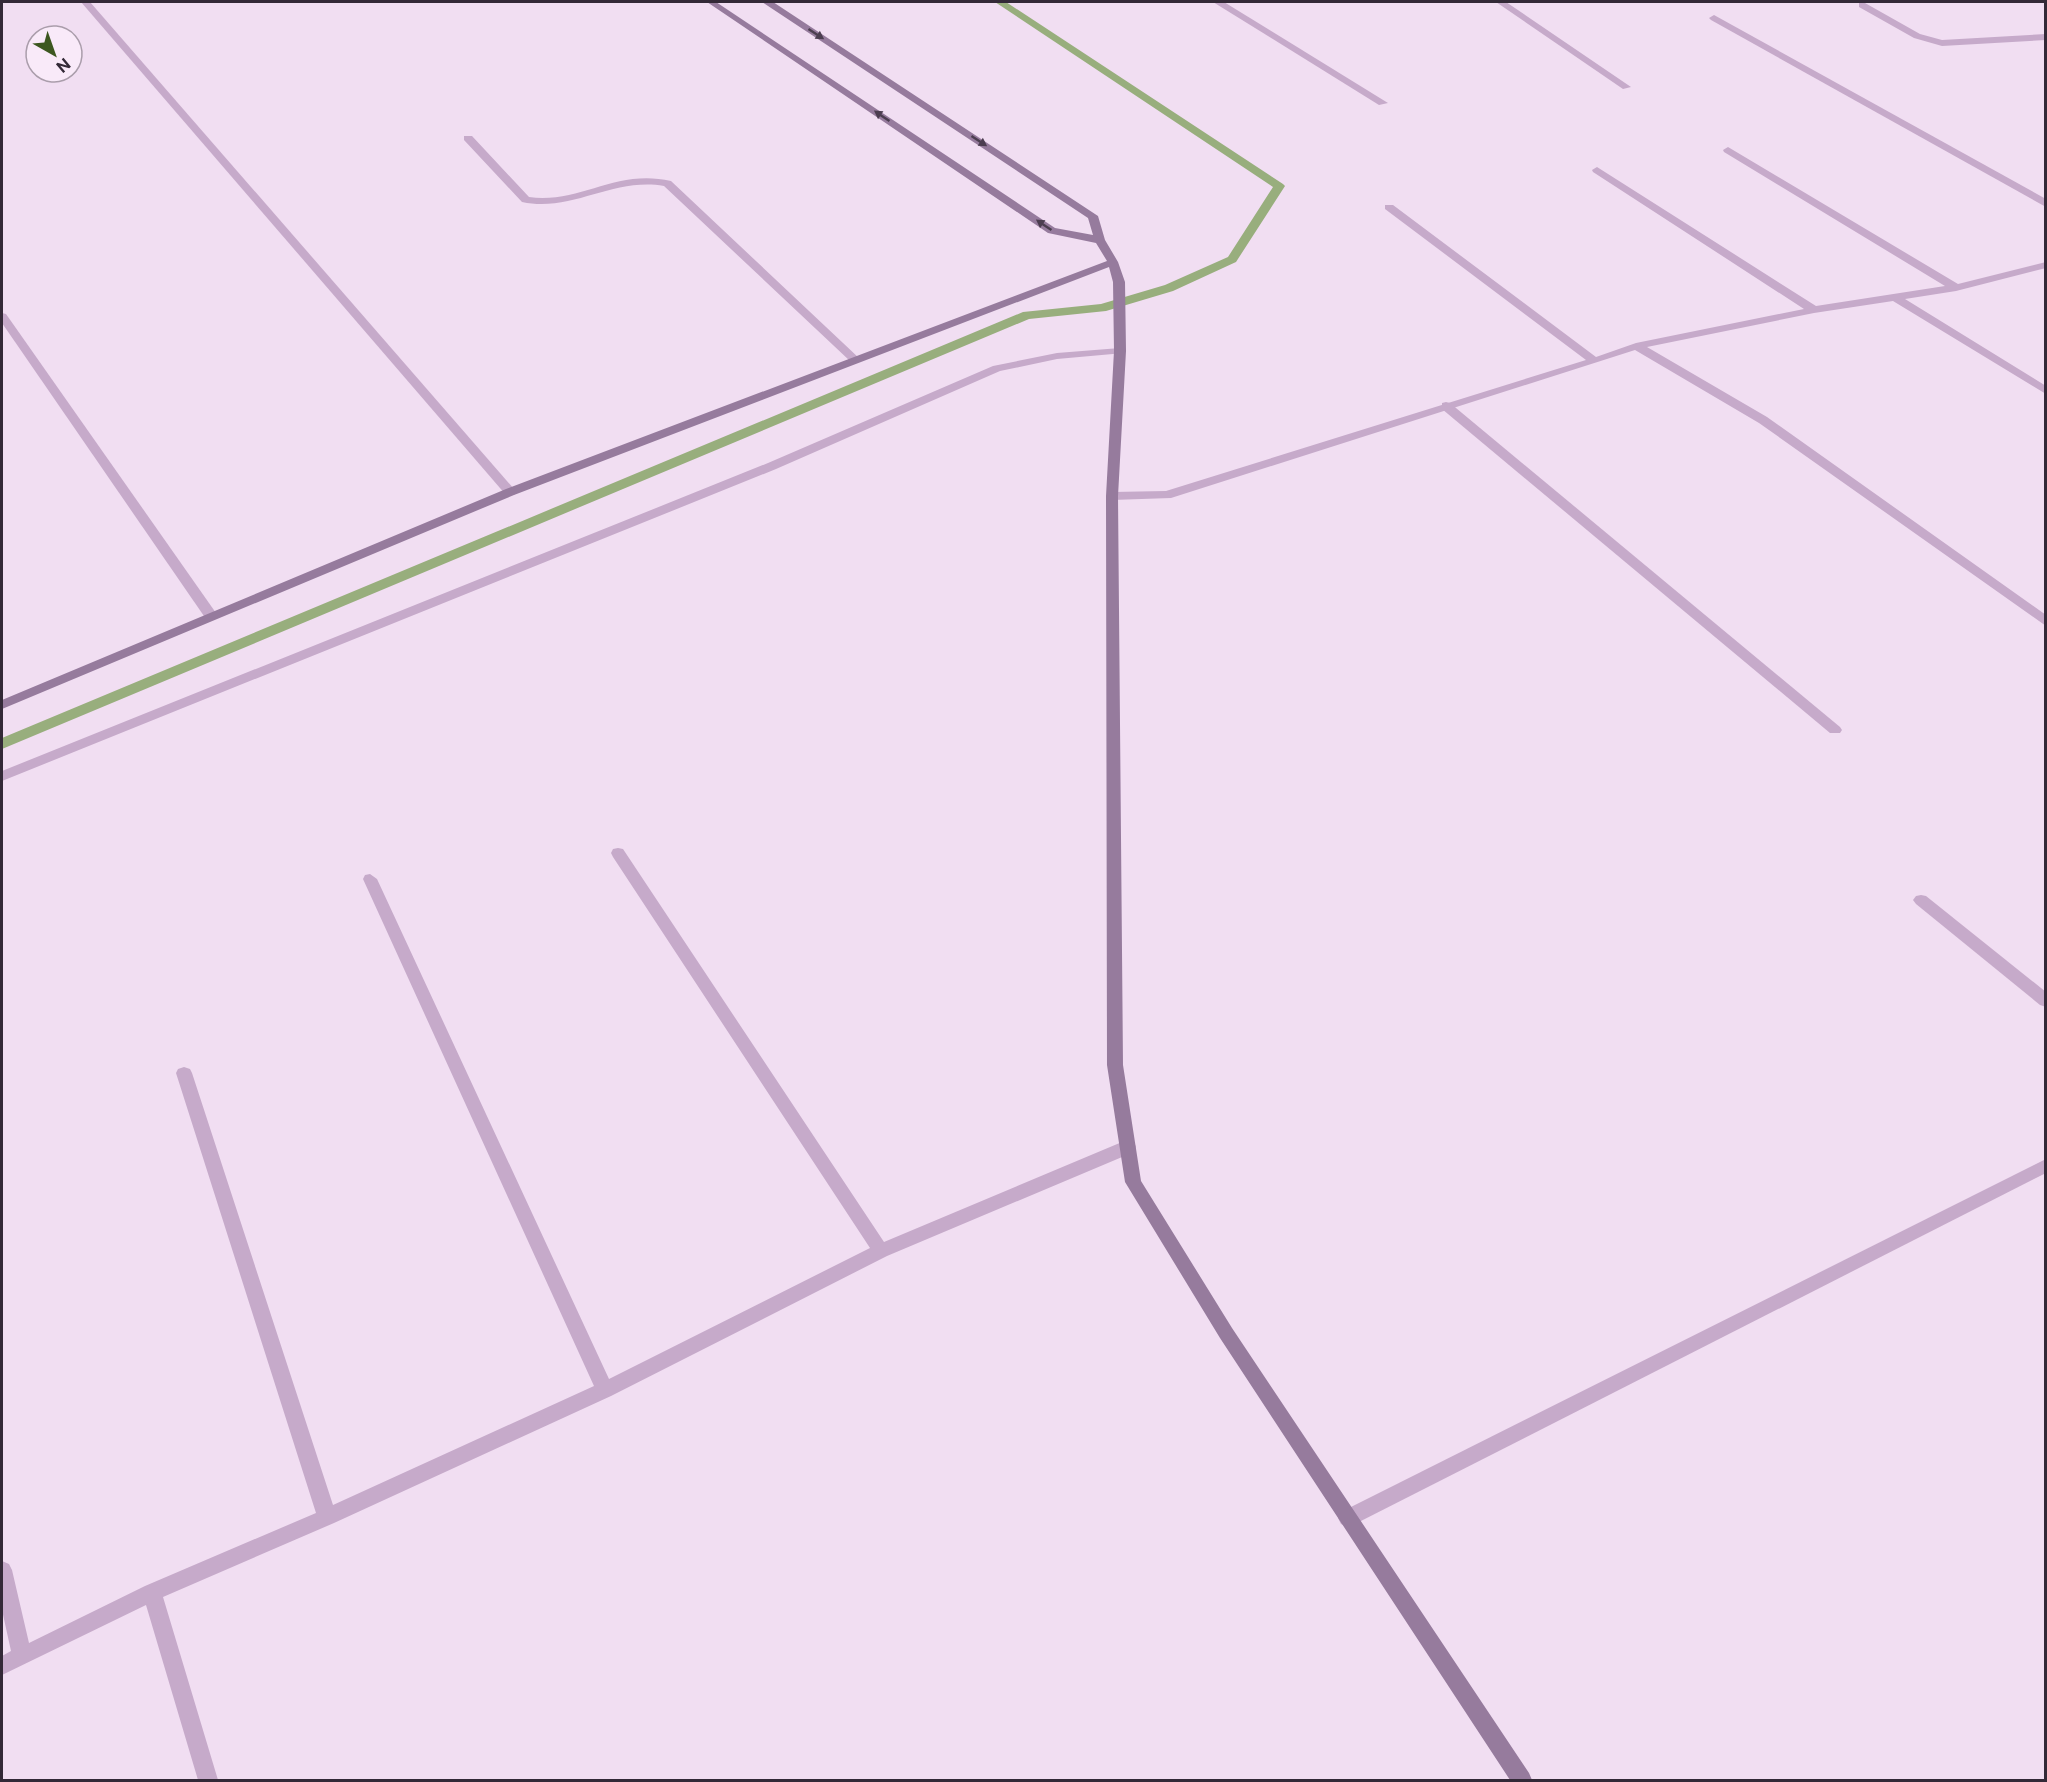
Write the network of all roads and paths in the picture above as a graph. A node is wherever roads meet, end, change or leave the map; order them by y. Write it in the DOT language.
graph roads {
  1 [pos="85,2"];
  2 [pos="711,2"];
  3 [pos="767,2"];
  4 [pos="1218,2"];
  5 [pos="1501,2"];
  6 [pos="1862,5"];
  7 [pos="1714,18"];
  8 [pos="2046,38"];
  9 [pos="1626,87"];
  10 [pos="1383,103"];
  11 [pos="468,138"];
  12 [pos="1728,150"];
  13 [pos="1598,170"];
  14 [pos="2046,204"];
  15 [pos="1389,207"];
  16 [pos="1100,240"];
  17 [pos="1113,262"];
  18 [pos="2046,265"];
  19 [pos="1956,288"];
  20 [pos="1894,297"];
  21 [pos="1814,310"];
  22 [pos="2,316"];
  23 [pos="1636,346"];
  24 [pos="1120,351"];
  25 [pos="854,359"];
  26 [pos="1595,362"];
  27 [pos="2046,391"];
  28 [pos="1446,406"];
  29 [pos="510,492"];
  30 [pos="1112,496"];
  31 [pos="211,616"];
  32 [pos="2046,622"];
  33 [pos="2,705"];
  34 [pos="1835,730"];
  35 [pos="2,776"];
  36 [pos="618,853"];
  37 [pos="370,879"];
  38 [pos="1921,900"];
  39 [pos="2046,1001"];
  40 [pos="184,1073"];
  41 [pos="1128,1147"];
  42 [pos="2046,1165"];
  43 [pos="881,1251"];
  44 [pos="605,1390"];
  45 [pos="327,1517"];
  46 [pos="1348,1518"];
  47 [pos="2,1570"];
  48 [pos="152,1592"];
  49 [pos="22,1655"];
  50 [pos="2,1666"];
  51 [pos="207,1780"];
  52 [pos="1522,1780"];
  1 -- 29 [label="street"];
  16 -- 2 [label="main road, one-way"];
  3 -- 16 [label="main road, one-way"];
  4 -- 10 [label="street"];
  5 -- 9 [label="street"];
  6 -- 8 [label="street"];
  7 -- 14 [label="street"];
  11 -- 25 [label="street"];
  12 -- 19 [label="street"];
  13 -- 21 [label="street"];
  15 -- 26 [label="street"];
  16 -- 17 [label="main road"];
  17 -- 24 [label="main road"];
  17 -- 25 [label="main road"];
  18 -- 19 [label="street"];
  19 -- 20 [label="street"];
  20 -- 21 [label="street"];
  20 -- 27 [label="street"];
  21 -- 23 [label="street"];
  22 -- 31 [label="street"];
  23 -- 26 [label="street"];
  23 -- 32 [label="street"];
  24 -- 30 [label="main road"];
  24 -- 35 [label="street"];
  25 -- 29 [label="main road"];
  26 -- 28 [label="street"];
  28 -- 30 [label="street"];
  28 -- 34 [label="street"];
  29 -- 31 [label="main road"];
  30 -- 41 [label="main road"];
  31 -- 33 [label="main road"];
  36 -- 43 [label="street"];
  37 -- 44 [label="street"];
  38 -- 39 [label="street"];
  40 -- 45 [label="street"];
  41 -- 43 [label="street"];
  41 -- 46 [label="main road"];
  42 -- 46 [label="street"];
  43 -- 44 [label="street"];
  44 -- 45 [label="street"];
  45 -- 48 [label="street"];
  46 -- 52 [label="main road"];
  47 -- 49 [label="street"];
  48 -- 49 [label="street"];
  48 -- 51 [label="street"];
  49 -- 50 [label="street"];
}
